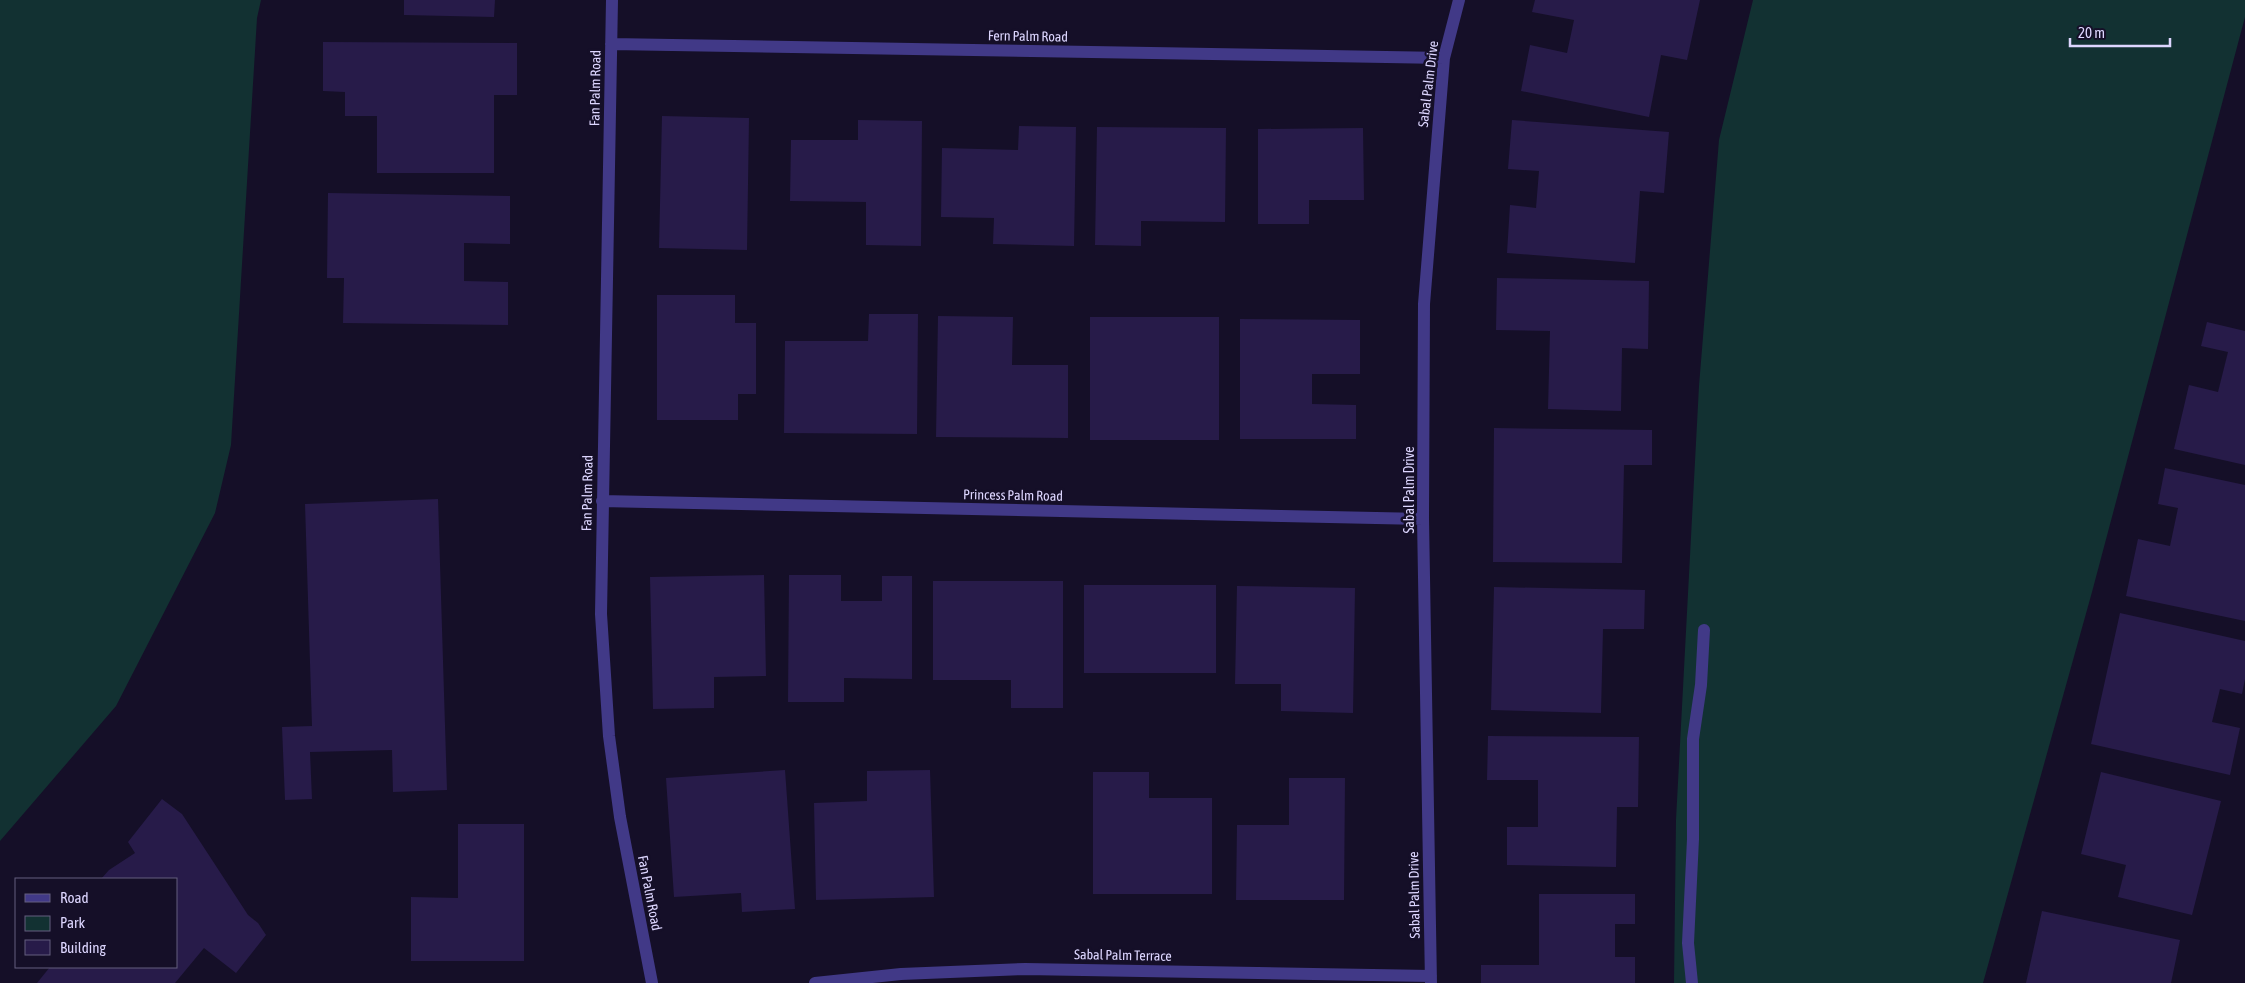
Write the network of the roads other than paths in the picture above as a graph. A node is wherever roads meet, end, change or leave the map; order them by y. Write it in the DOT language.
graph roads {
  1 [pos="612,0"];
  2 [pos="1459,0"];
  3 [pos="611,44"];
  4 [pos="1444,58"];
  5 [pos="602,501"];
  6 [pos="1423,519"];
  7 [pos="1704,630"];
  8 [pos="1431,980"];
  9 [pos="652,983"];
  10 [pos="815,983"];
  11 [pos="1692,983"];
  1 -- 3 [label="street, Fan Palm Road"];
  2 -- 4 [label="street, Sabal Palm Drive"];
  3 -- 4 [label="street, Fern Palm Road"];
  3 -- 5 [label="street, Fan Palm Road"];
  4 -- 6 [label="street, Sabal Palm Drive"];
  5 -- 6 [label="street, Princess Palm Road"];
  5 -- 9 [label="street, Fan Palm Road"];
  6 -- 8 [label="street, Sabal Palm Drive"];
  7 -- 11 [label="street"];
  8 -- 10 [label="street, Sabal Palm Terrace"];
}
